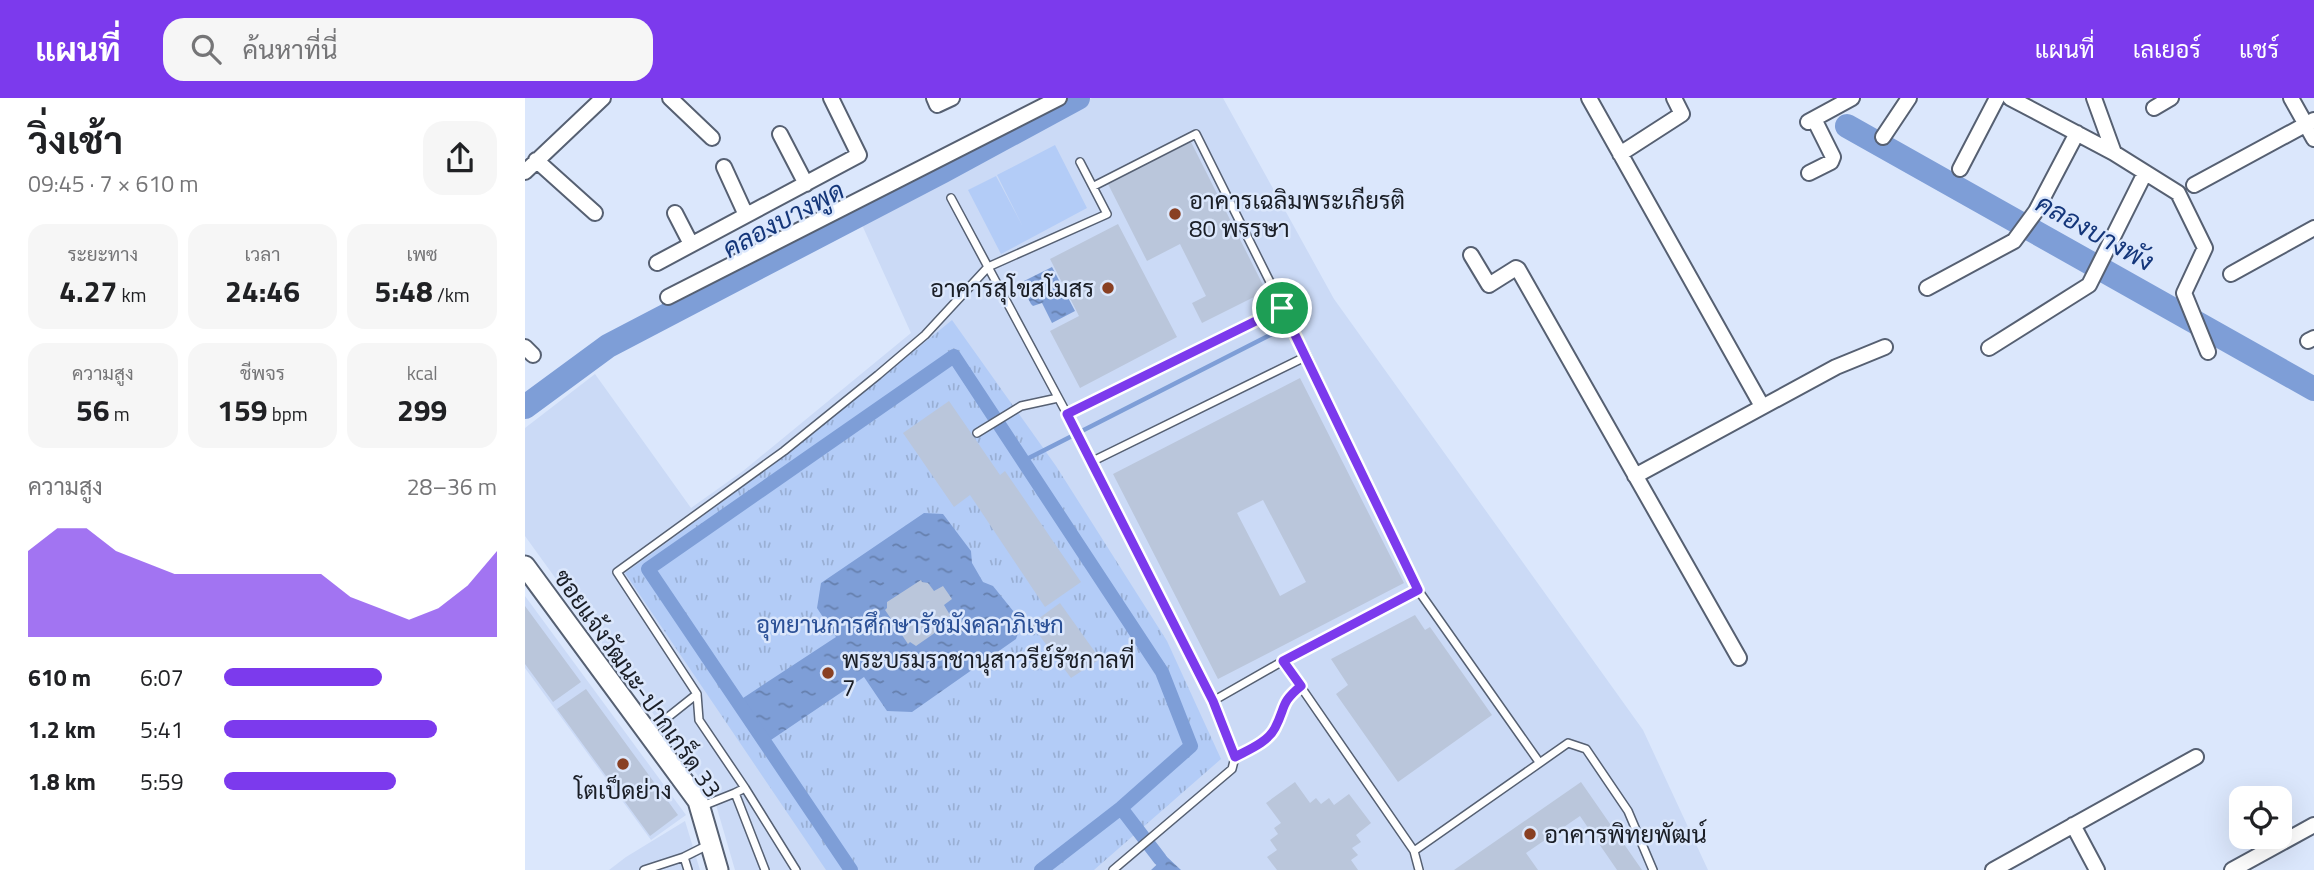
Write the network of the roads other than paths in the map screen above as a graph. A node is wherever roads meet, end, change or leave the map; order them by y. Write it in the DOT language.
graph roads {
  1 [pos="603,98"];
  2 [pos="670,98"];
  3 [pos="831,98"];
  4 [pos="934,98"];
  5 [pos="952,98"];
  6 [pos="1059,98"];
  7 [pos="1589,98"];
  8 [pos="1674,98"];
  9 [pos="1852,98"];
  10 [pos="1909,98"];
  11 [pos="1997,98"];
  12 [pos="2094,98"];
  13 [pos="2171,98"];
  14 [pos="2291,98"];
  15 [pos="2022,100"];
  16 [pos="2154,108"];
  17 [pos="2310,122"];
  18 [pos="2077,133"];
  19 [pos="781,134"];
  20 [pos="1883,137"];
  21 [pos="712,138"];
  22 [pos="2314,139"];
  23 [pos="2114,153"];
  24 [pos="1620,154"];
  25 [pos="536,160"];
  26 [pos="1080,162"];
  27 [pos="724,167"];
  28 [pos="1960,169"];
  29 [pos="525,172"];
  30 [pos="1809,173"];
  31 [pos="2145,173"];
  32 [pos="806,184"];
  33 [pos="1094,186"];
  34 [pos="2194,186"];
  35 [pos="951,198"];
  36 [pos="595,213"];
  37 [pos="675,213"];
  38 [pos="746,215"];
  39 [pos="2314,228"];
  40 [pos="691,244"];
  41 [pos="1471,255"];
  42 [pos="657,263"];
  43 [pos="988,268"];
  44 [pos="2231,274"];
  45 [pos="1927,288"];
  46 [pos="668,297"];
  47 [pos="1282,308"];
  48 [pos="1885,347"];
  49 [pos="1989,348"];
  50 [pos="2208,352"];
  51 [pos="1307,356"];
  52 [pos="1058,398"];
  53 [pos="1762,406"];
  54 [pos="1067,414"];
  55 [pos="977,433"];
  56 [pos="1091,462"];
  57 [pos="1635,476"];
  58 [pos="525,566"];
  59 [pos="1418,590"];
  60 [pos="1739,658"];
  61 [pos="1283,661"];
  62 [pos="1301,686"];
  63 [pos="697,694"];
  64 [pos="1213,701"];
  65 [pos="647,733"];
  66 [pos="1235,757"];
  67 [pos="2196,757"];
  68 [pos="1539,762"];
  69 [pos="745,788"];
  70 [pos="735,793"];
  71 [pos="700,807"];
  72 [pos="2073,825"];
  73 [pos="2314,825"];
  74 [pos="711,844"];
  75 [pos="1414,851"];
  76 [pos="684,857"];
  77 [pos="665,867"];
  78 [pos="645,870"];
  79 [pos="688,870"];
  80 [pos="718,870"];
  81 [pos="765,870"];
  82 [pos="796,870"];
  83 [pos="1113,870"];
  84 [pos="1419,870"];
  85 [pos="1653,870"];
  86 [pos="1993,870"];
  87 [pos="2097,870"];
  88 [pos="2232,870"];
  1 -- 25 [label="street"];
  2 -- 21 [label="street"];
  3 -- 32 [label="street"];
  4 -- 5 [label="street"];
  6 -- 46 [label="street"];
  7 -- 24 [label="street"];
  8 -- 24 [label="street"];
  9 -- 30 [label="street"];
  10 -- 20 [label="street"];
  11 -- 28 [label="street"];
  12 -- 23 [label="street"];
  13 -- 16 [label="street"];
  14 -- 17 [label="street"];
  15 -- 18 [label="street"];
  17 -- 22 [label="street"];
  17 -- 34 [label="street"];
  18 -- 23 [label="street"];
  18 -- 45 [label="street"];
  19 -- 32 [label="street"];
  23 -- 31 [label="street"];
  24 -- 53 [label="street"];
  25 -- 29 [label="street"];
  25 -- 36 [label="street"];
  26 -- 33 [label="lane"];
  27 -- 38 [label="street"];
  31 -- 49 [label="street"];
  31 -- 50 [label="street"];
  32 -- 38 [label="street"];
  33 -- 43 [label="lane"];
  33 -- 47 [label="lane"];
  35 -- 43 [label="lane"];
  37 -- 40 [label="street"];
  38 -- 40 [label="street"];
  39 -- 44 [label="street"];
  40 -- 42 [label="street"];
  41 -- 57 [label="street"];
  43 -- 52 [label="lane"];
  43 -- 63 [label="lane"];
  47 -- 51 [label="lane"];
  47 -- 54 [label="lane"];
  48 -- 53 [label="street"];
  51 -- 56 [label="lane"];
  51 -- 59 [label="lane"];
  52 -- 54 [label="lane"];
  52 -- 55 [label="lane"];
  53 -- 57 [label="street"];
  54 -- 56 [label="lane"];
  56 -- 64 [label="lane"];
  57 -- 60 [label="street"];
  58 -- 65 [label="street, ซอยแจ้งวัฒนะ-ปากเกร็ด 33"];
  59 -- 61 [label="lane"];
  59 -- 68 [label="lane"];
  61 -- 62 [label="lane"];
  61 -- 64 [label="lane"];
  62 -- 66 [label="lane"];
  62 -- 75 [label="lane"];
  63 -- 65 [label="lane"];
  63 -- 69 [label="lane"];
  64 -- 66 [label="lane"];
  65 -- 71 [label="street, ซอยแจ้งวัฒนะ-ปากเกร็ด 33"];
  66 -- 83 [label="lane"];
  67 -- 72 [label="street"];
  68 -- 75 [label="lane"];
  68 -- 85 [label="lane"];
  69 -- 70 [label="lane"];
  69 -- 82 [label="lane"];
  70 -- 71 [label="lane"];
  70 -- 81 [label="lane"];
  71 -- 74 [label="street, ซอยแจ้งวัฒนะ-ปากเกร็ด 33"];
  72 -- 86 [label="street"];
  72 -- 87 [label="street"];
  73 -- 88 [label="street"];
  74 -- 76 [label="lane"];
  74 -- 80 [label="street, ซอยแจ้งวัฒนะ-ปากเกร็ด 33"];
  75 -- 84 [label="lane"];
  76 -- 77 [label="lane"];
  76 -- 79 [label="lane"];
  77 -- 78 [label="lane"];
}
